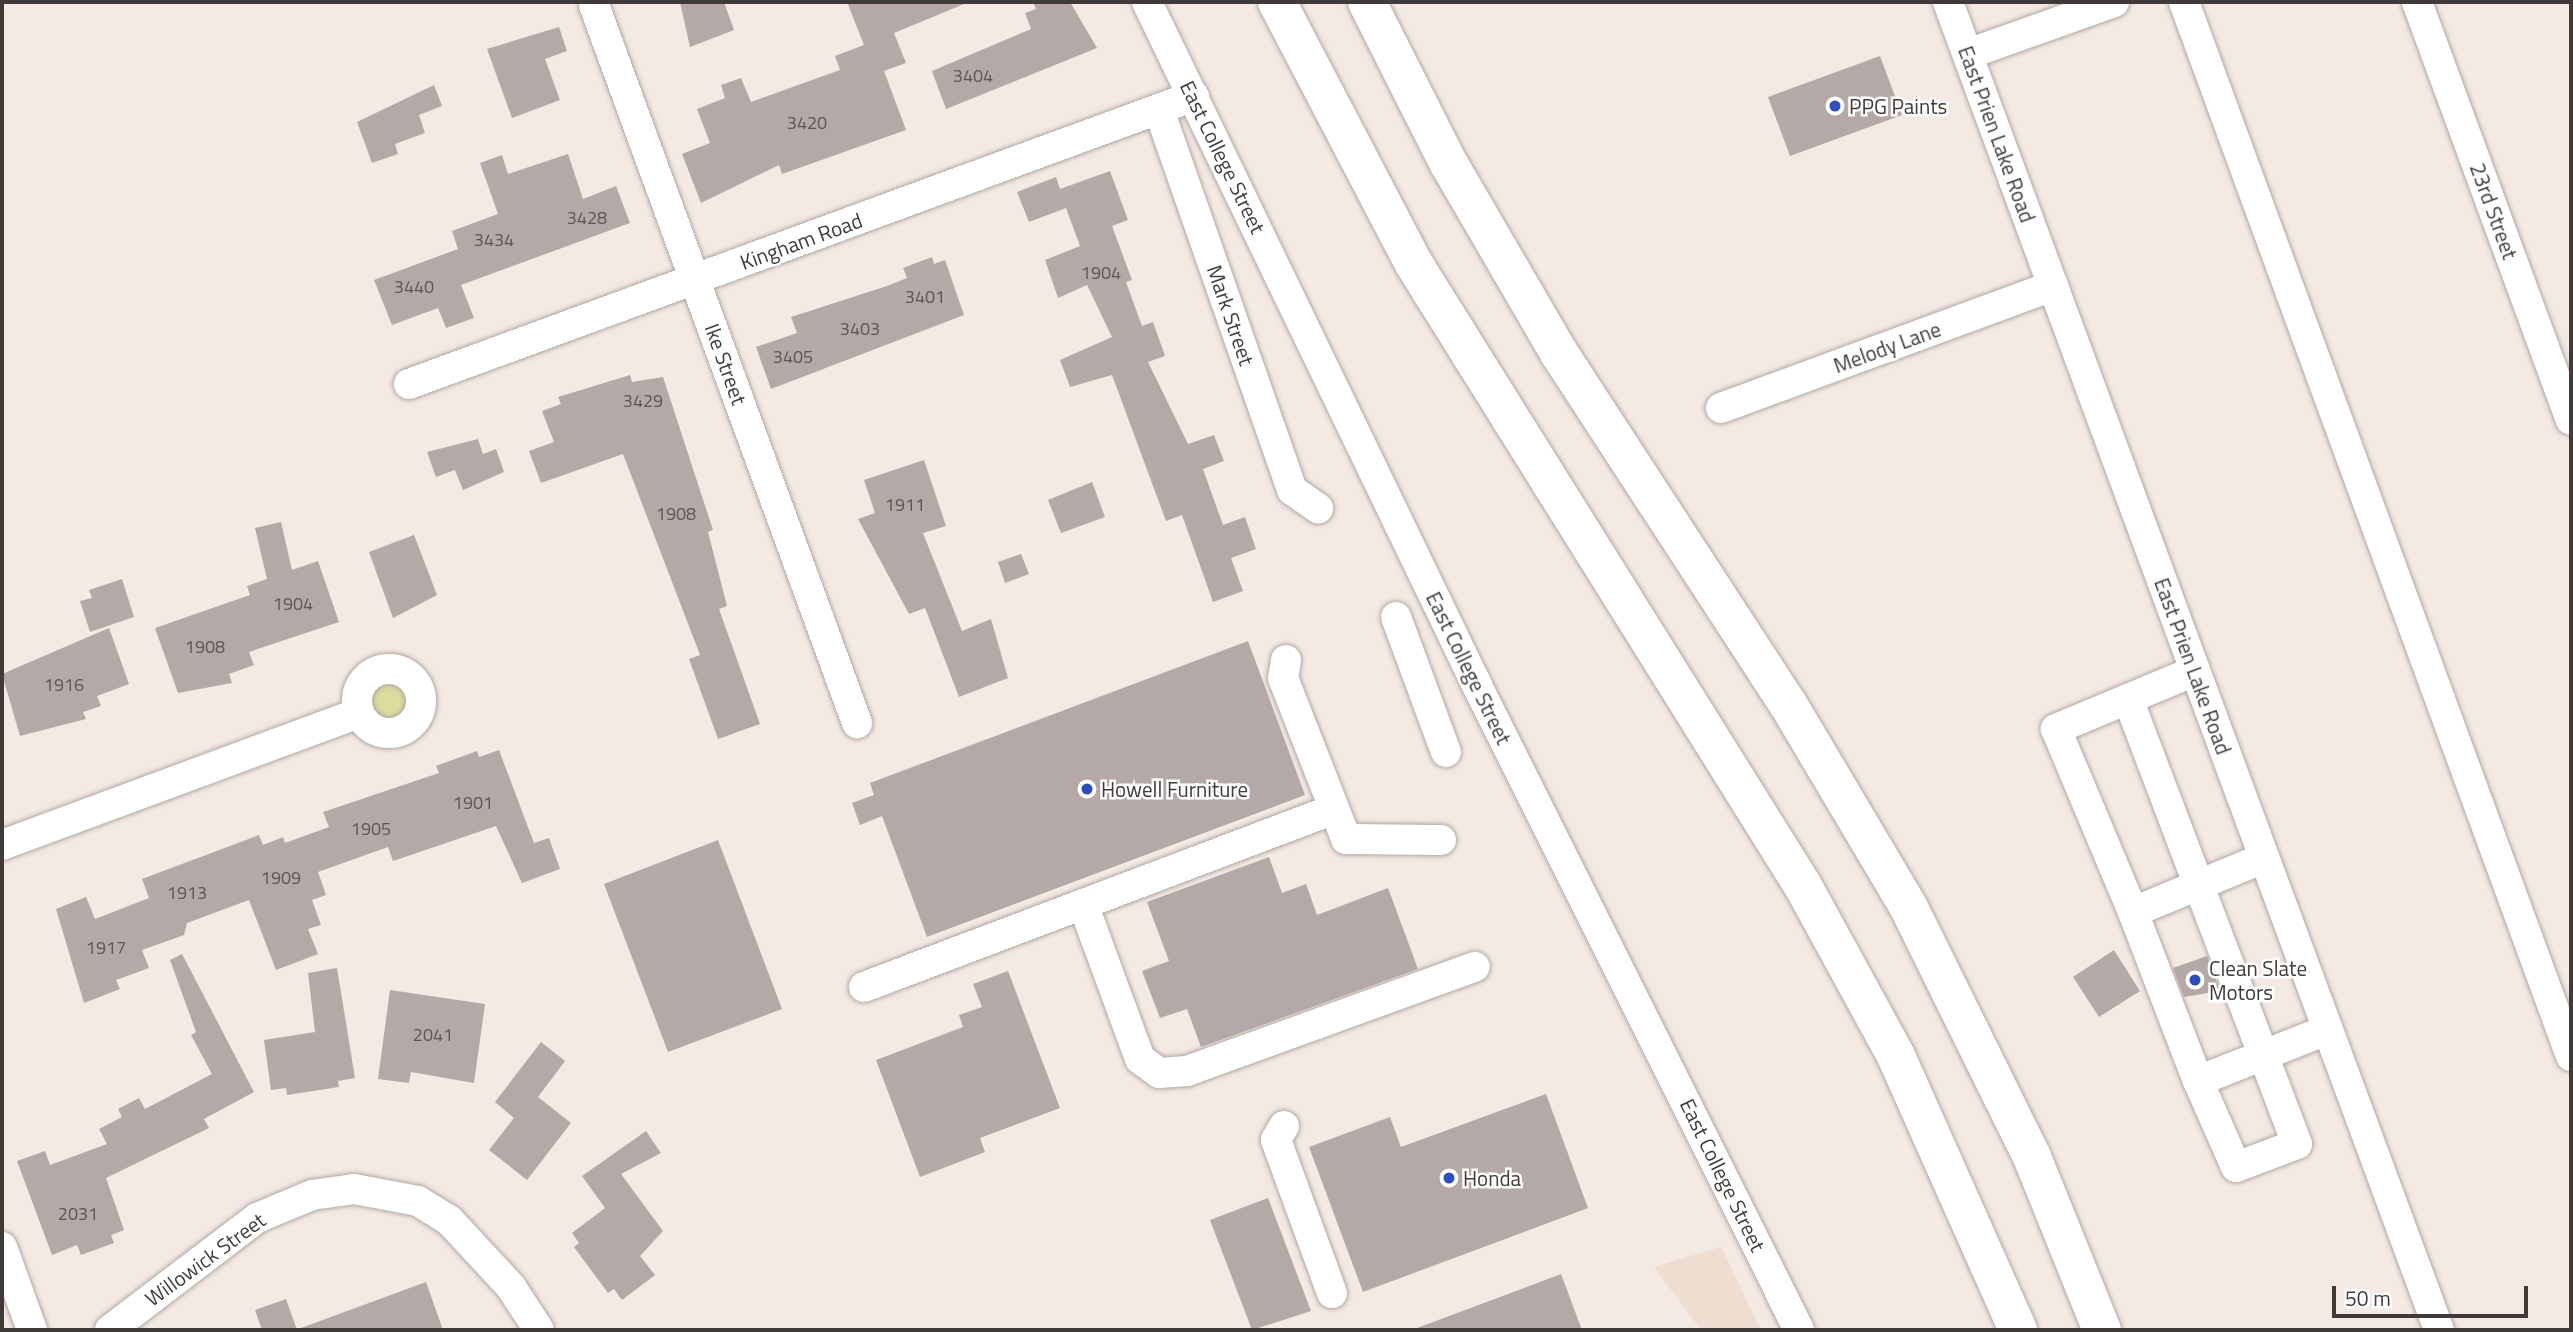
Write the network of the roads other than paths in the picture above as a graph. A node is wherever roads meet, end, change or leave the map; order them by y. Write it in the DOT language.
graph roads {
  1 [pos="1147,2"];
  2 [pos="1278,2"];
  3 [pos="1367,2"];
  4 [pos="1948,2"];
  5 [pos="2114,2"];
  6 [pos="2183,2"];
  7 [pos="2417,2"];
  8 [pos="594,5"];
  9 [pos="1968,54"];
  10 [pos="1194,96"];
  11 [pos="1159,110"];
  12 [pos="696,279"];
  13 [pos="2053,286"];
  14 [pos="409,384"];
  15 [pos="1721,408"];
  16 [pos="2571,420"];
  17 [pos="1318,508"];
  18 [pos="1396,617"];
  19 [pos="1286,660"];
  20 [pos="2195,671"];
  21 [pos="2128,699"];
  22 [pos="359,713"];
  23 [pos="858,723"];
  24 [pos="1446,752"];
  25 [pos="1332,810"];
  26 [pos="1441,840"];
  27 [pos="2,845"];
  28 [pos="2264,858"];
  29 [pos="2200,884"];
  30 [pos="1083,904"];
  31 [pos="2133,912"];
  32 [pos="1475,967"];
  33 [pos="864,987"];
  34 [pos="2327,1030"];
  35 [pos="2264,1055"];
  36 [pos="2571,1056"];
  37 [pos="2198,1081"];
  38 [pos="1284,1126"];
  39 [pos="2,1247"];
  40 [pos="1332,1293"];
  41 [pos="32,1330"];
  42 [pos="110,1330"];
  43 [pos="539,1330"];
  44 [pos="1799,1330"];
  45 [pos="2018,1330"];
  46 [pos="2102,1330"];
  47 [pos="2439,1330"];
  1 -- 10 [label="street, East College Street"];
  2 -- 45 [label="highway"];
  3 -- 46 [label="highway"];
  4 -- 9 [label="street, East Prien Lake Road"];
  5 -- 9 [label="street"];
  6 -- 36 [label="street"];
  7 -- 16 [label="street, 23rd Street"];
  8 -- 12 [label="street, Ike Street"];
  9 -- 13 [label="street, East Prien Lake Road"];
  10 -- 11 [label="street, Kingham Road"];
  10 -- 44 [label="street, East College Street"];
  11 -- 12 [label="street, Kingham Road"];
  11 -- 17 [label="street, Mark Street"];
  12 -- 14 [label="street, Kingham Road"];
  12 -- 23 [label="street, Ike Street"];
  13 -- 15 [label="street, Melody Lane"];
  13 -- 20 [label="street, East Prien Lake Road"];
  18 -- 24 [label="street"];
  19 -- 25 [label="street"];
  20 -- 21 [label="street"];
  20 -- 28 [label="street, East Prien Lake Road"];
  21 -- 29 [label="street"];
  21 -- 31 [label="street"];
  22 -- 27 [label="street"];
  25 -- 26 [label="street"];
  25 -- 30 [label="street"];
  28 -- 29 [label="street"];
  28 -- 34 [label="street, East Prien Lake Road"];
  29 -- 31 [label="street"];
  29 -- 35 [label="street"];
  30 -- 32 [label="street"];
  30 -- 33 [label="street"];
  31 -- 37 [label="street"];
  34 -- 35 [label="street"];
  34 -- 47 [label="street, East Prien Lake Road"];
  35 -- 37 [label="street"];
  35 -- 37 [label="street"];
  38 -- 40 [label="street"];
  39 -- 41 [label="street"];
  42 -- 43 [label="street, Willowick Street"];
}
